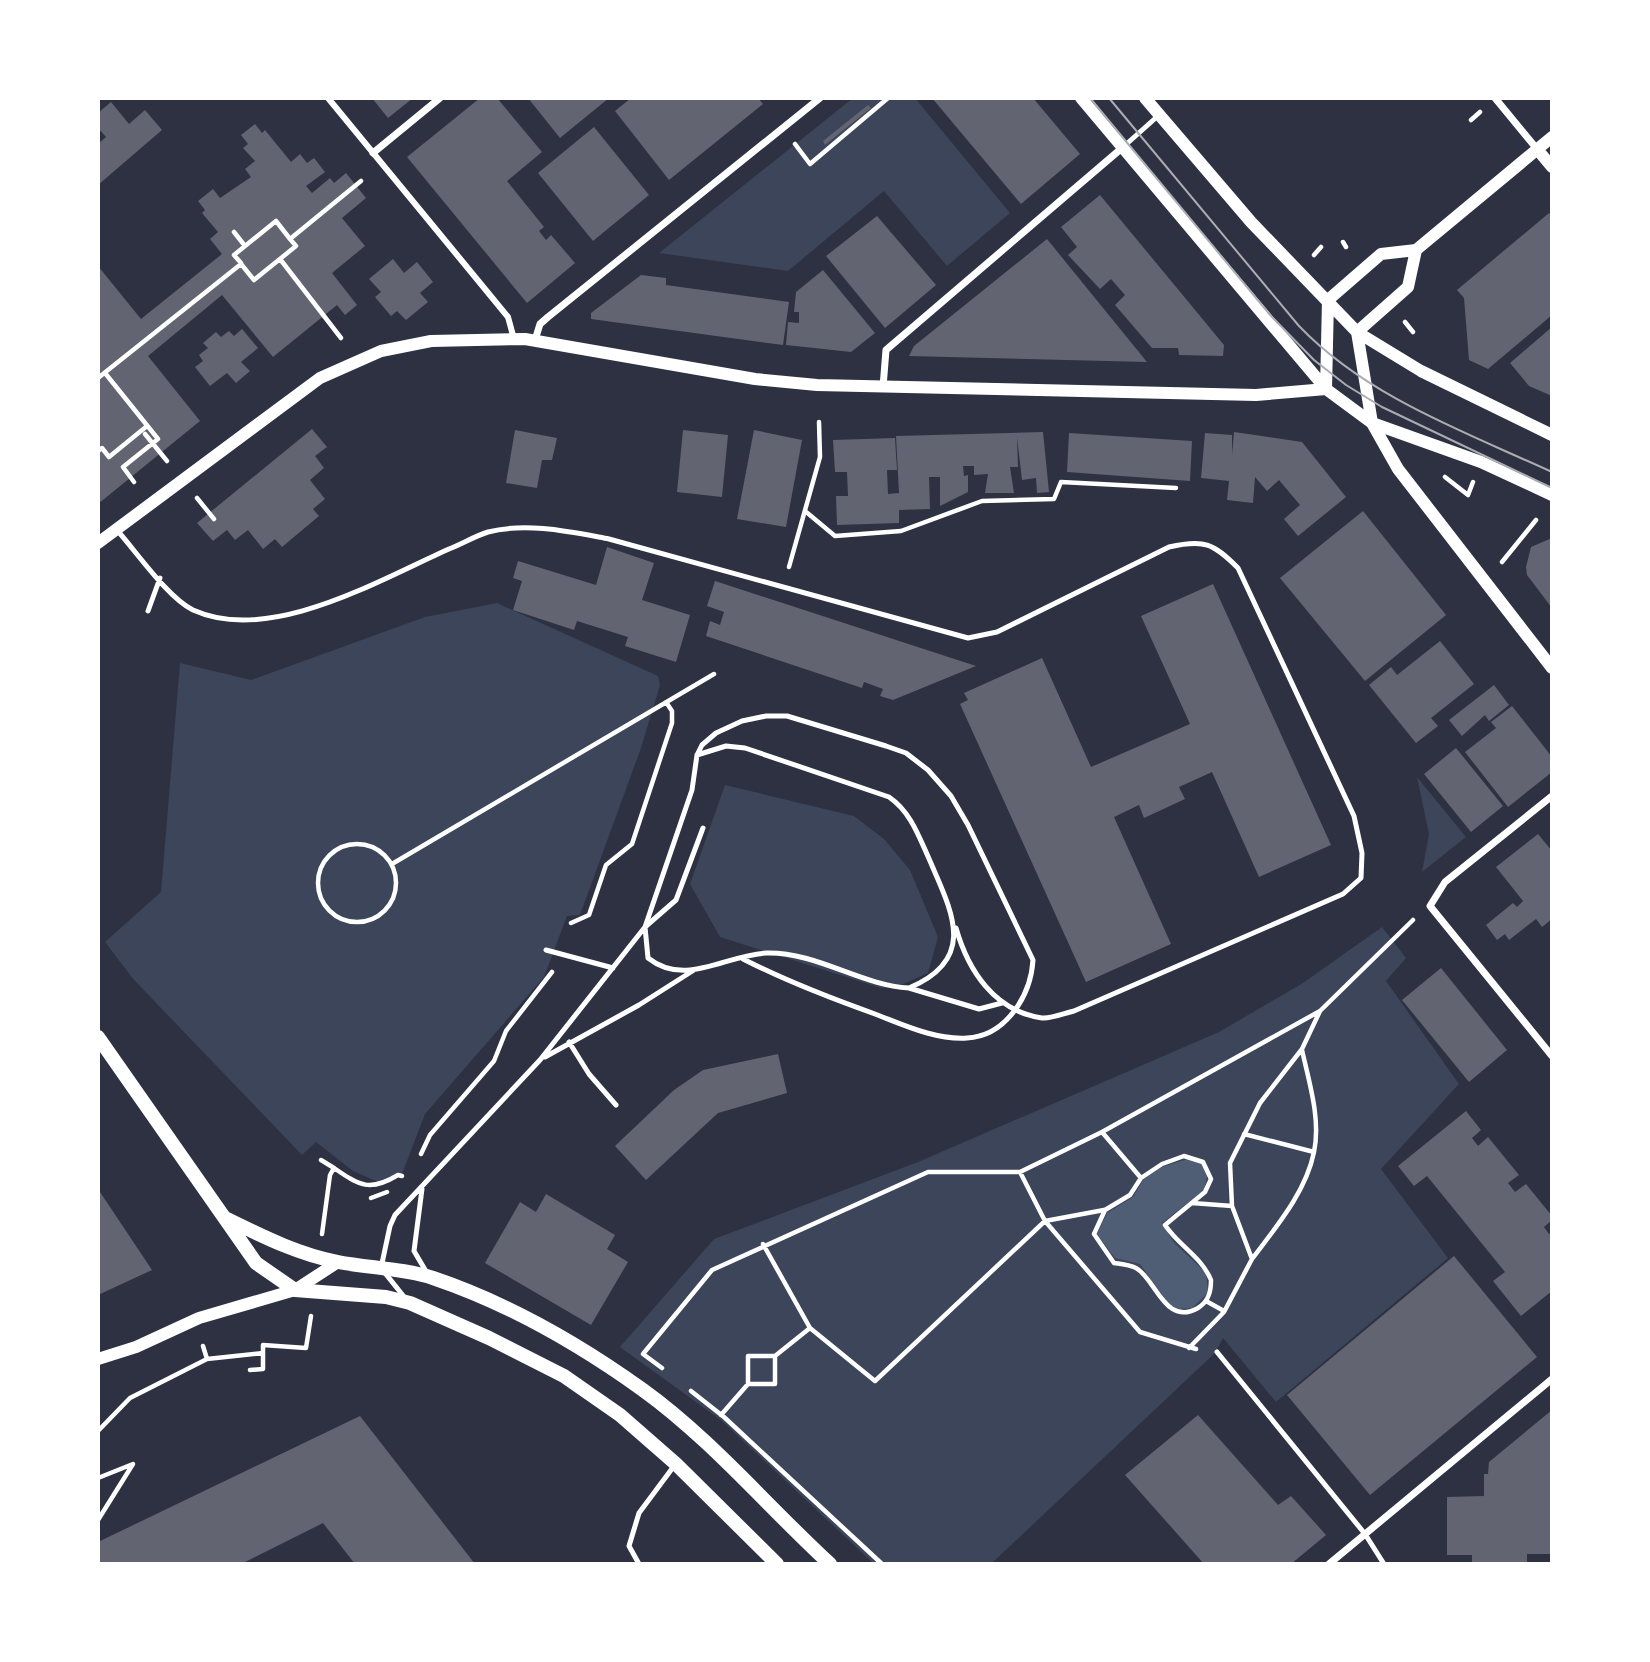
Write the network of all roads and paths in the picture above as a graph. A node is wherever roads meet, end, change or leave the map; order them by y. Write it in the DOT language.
graph roads {
  1 [pos="328,98"];
  2 [pos="440,98"];
  3 [pos="820,98"];
  4 [pos="888,98"];
  5 [pos="1081,98"];
  6 [pos="1145,98"];
  7 [pos="1495,98"];
  8 [pos="1160,115"];
  9 [pos="1552,138"];
  10 [pos="795,144"];
  11 [pos="1122,148"];
  12 [pos="1538,149"];
  13 [pos="373,153"];
  14 [pos="1552,167"];
  15 [pos="361,181"];
  16 [pos="234,232"];
  17 [pos="290,239"];
  18 [pos="245,246"];
  19 [pos="1416,250"];
  20 [pos="280,259"];
  21 [pos="241,264"];
  22 [pos="1328,300"];
  23 [pos="1402,319"];
  24 [pos="1357,332"];
  25 [pos="1413,332"];
  26 [pos="341,338"];
  27 [pos="514,339"];
  28 [pos="535,340"];
  29 [pos="105,373"];
  30 [pos="98,378"];
  31 [pos="883,387"];
  32 [pos="1326,389"];
  33 [pos="819,422"];
  34 [pos="1372,423"];
  35 [pos="147,426"];
  36 [pos="1552,435"];
  37 [pos="98,452"];
  38 [pos="134,482"];
  39 [pos="1176,488"];
  40 [pos="1552,495"];
  41 [pos="805,511"];
  42 [pos="1536,520"];
  43 [pos="115,528"];
  44 [pos="98,542"];
  45 [pos="1508,558"];
  46 [pos="788,571"];
  47 [pos="160,578"];
  48 [pos="148,611"];
  49 [pos="1552,668"];
  50 [pos="714,674"];
  51 [pos="666,702"];
  52 [pos="697,755"];
  53 [pos="1552,796"];
  54 [pos="703,828"];
  55 [pos="392,864"];
  56 [pos="1421,912"];
  57 [pos="571,923"];
  58 [pos="645,927"];
  59 [pos="956,928"];
  60 [pos="546,950"];
  61 [pos="743,959"];
  62 [pos="613,968"];
  63 [pos="554,969"];
  64 [pos="694,970"];
  65 [pos="909,988"];
  66 [pos="1002,1003"];
  67 [pos="1320,1012"];
  68 [pos="98,1037"];
  69 [pos="569,1042"];
  70 [pos="1302,1049"];
  71 [pos="1552,1056"];
  72 [pos="540,1060"];
  73 [pos="616,1105"];
  74 [pos="1102,1132"];
  75 [pos="1244,1135"];
  76 [pos="1314,1152"];
  77 [pos="420,1157"];
  78 [pos="321,1160"];
  79 [pos="334,1168"];
  80 [pos="1020,1172"];
  81 [pos="398,1175"];
  82 [pos="409,1178"];
  83 [pos="1141,1178"];
  84 [pos="328,1183"];
  85 [pos="402,1186"];
  86 [pos="422,1186"];
  87 [pos="392,1190"];
  88 [pos="371,1198"];
  89 [pos="1191,1203"];
  90 [pos="1232,1206"];
  91 [pos="1105,1210"];
  92 [pos="221,1216"];
  93 [pos="1045,1221"];
  94 [pos="763,1244"];
  95 [pos="1252,1259"];
  96 [pos="338,1262"];
  97 [pos="381,1268"];
  98 [pos="430,1277"];
  99 [pos="295,1290"];
  100 [pos="1206,1301"];
  101 [pos="410,1303"];
  102 [pos="1224,1312"];
  103 [pos="810,1328"];
  104 [pos="203,1346"];
  105 [pos="1189,1348"];
  106 [pos="1217,1352"];
  107 [pos="263,1353"];
  108 [pos="775,1356"];
  109 [pos="98,1359"];
  110 [pos="207,1359"];
  111 [pos="666,1372"];
  112 [pos="1552,1379"];
  113 [pos="748,1384"];
  114 [pos="685,1387"];
  115 [pos="714,1424"];
  116 [pos="98,1431"];
  117 [pos="676,1464"];
  118 [pos="98,1478"];
  119 [pos="98,1520"];
  120 [pos="1365,1534"];
  121 [pos="639,1564"];
  122 [pos="777,1564"];
  123 [pos="830,1564"];
  124 [pos="883,1564"];
  125 [pos="1329,1564"];
  126 [pos="1384,1564"];
  1 -- 13 [label="street"];
  2 -- 13 [label="street"];
  3 -- 28 [label="street"];
  4 -- 10 [label="path"];
  5 -- 11 [label="street"];
  6 -- 8 [label="street"];
  7 -- 12 [label="street"];
  8 -- 11 [label="lane"];
  8 -- 22 [label="street"];
  9 -- 12 [label="street"];
  11 -- 31 [label="street"];
  11 -- 32 [label="street"];
  12 -- 14 [label="street"];
  12 -- 19 [label="street"];
  13 -- 27 [label="street"];
  15 -- 17 [label="path"];
  16 -- 18 [label="path"];
  17 -- 18 [label="path"];
  17 -- 20 [label="path"];
  18 -- 21 [label="path"];
  19 -- 22 [label="street"];
  19 -- 24 [label="street"];
  20 -- 21 [label="path"];
  20 -- 26 [label="path"];
  21 -- 29 [label="path"];
  22 -- 24 [label="street"];
  22 -- 32 [label="street"];
  23 -- 25 [label="path"];
  24 -- 34 [label="street"];
  24 -- 36 [label="street"];
  27 -- 28 [label="street"];
  27 -- 43 [label="street"];
  28 -- 31 [label="street"];
  29 -- 30 [label="path"];
  29 -- 35 [label="path"];
  31 -- 32 [label="street"];
  32 -- 34 [label="street"];
  33 -- 41 [label="path"];
  34 -- 40 [label="street"];
  34 -- 49 [label="street"];
  35 -- 37 [label="path"];
  35 -- 38 [label="path"];
  39 -- 41 [label="path"];
  41 -- 46 [label="path"];
  42 -- 45 [label="path"];
  43 -- 44 [label="street"];
  43 -- 47 [label="lane"];
  47 -- 48 [label="lane"];
  47 -- 66 [label="lane"];
  50 -- 51 [label="path"];
  51 -- 55 [label="path"];
  51 -- 57 [label="path"];
  52 -- 58 [label="lane"];
  52 -- 59 [label="lane"];
  52 -- 61 [label="lane"];
  53 -- 71 [label="street"];
  54 -- 58 [label="lane"];
  55 -- 55 [label="path"];
  56 -- 67 [label="path"];
  58 -- 62 [label="lane"];
  58 -- 64 [label="lane"];
  59 -- 65 [label="lane"];
  59 -- 66 [label="lane"];
  60 -- 62 [label="lane"];
  61 -- 64 [label="lane"];
  61 -- 65 [label="lane"];
  62 -- 72 [label="lane"];
  63 -- 77 [label="path"];
  64 -- 69 [label="lane"];
  65 -- 66 [label="lane"];
  67 -- 70 [label="path"];
  67 -- 74 [label="path"];
  68 -- 92 [label="main road"];
  69 -- 72 [label="lane"];
  69 -- 73 [label="lane"];
  70 -- 75 [label="path"];
  70 -- 76 [label="path"];
  72 -- 86 [label="lane"];
  74 -- 80 [label="path"];
  74 -- 83 [label="path"];
  75 -- 76 [label="path"];
  75 -- 90 [label="path"];
  76 -- 95 [label="path"];
  78 -- 84 [label="path"];
  79 -- 81 [label="path"];
  80 -- 93 [label="path"];
  80 -- 94 [label="path"];
  82 -- 85 [label="path"];
  83 -- 89 [label="path"];
  83 -- 91 [label="path"];
  86 -- 97 [label="lane"];
  86 -- 98 [label="lane"];
  87 -- 88 [label="path"];
  89 -- 90 [label="path"];
  89 -- 100 [label="path"];
  90 -- 95 [label="path"];
  91 -- 93 [label="path"];
  91 -- 100 [label="path"];
  92 -- 96 [label="main road"];
  92 -- 99 [label="main road"];
  93 -- 103 [label="path"];
  93 -- 105 [label="path"];
  94 -- 103 [label="path"];
  94 -- 111 [label="path"];
  95 -- 102 [label="path"];
  96 -- 97 [label="main road"];
  96 -- 99 [label="street"];
  97 -- 98 [label="main road"];
  97 -- 101 [label="lane"];
  98 -- 123 [label="main road"];
  99 -- 101 [label="main road"];
  99 -- 109 [label="street"];
  100 -- 102 [label="path"];
  101 -- 117 [label="main road"];
  102 -- 105 [label="path"];
  103 -- 108 [label="path"];
  104 -- 110 [label="path"];
  105 -- 106 [label="path"];
  106 -- 120 [label="lane"];
  107 -- 107 [label="path"];
  107 -- 110 [label="path"];
  108 -- 113 [label="path"];
  108 -- 113 [label="path"];
  110 -- 116 [label="path"];
  112 -- 120 [label="street"];
  113 -- 115 [label="path"];
  114 -- 124 [label="path"];
  117 -- 121 [label="lane"];
  117 -- 122 [label="main road"];
  118 -- 119 [label="path"];
  120 -- 125 [label="street"];
  120 -- 126 [label="lane"];
}
